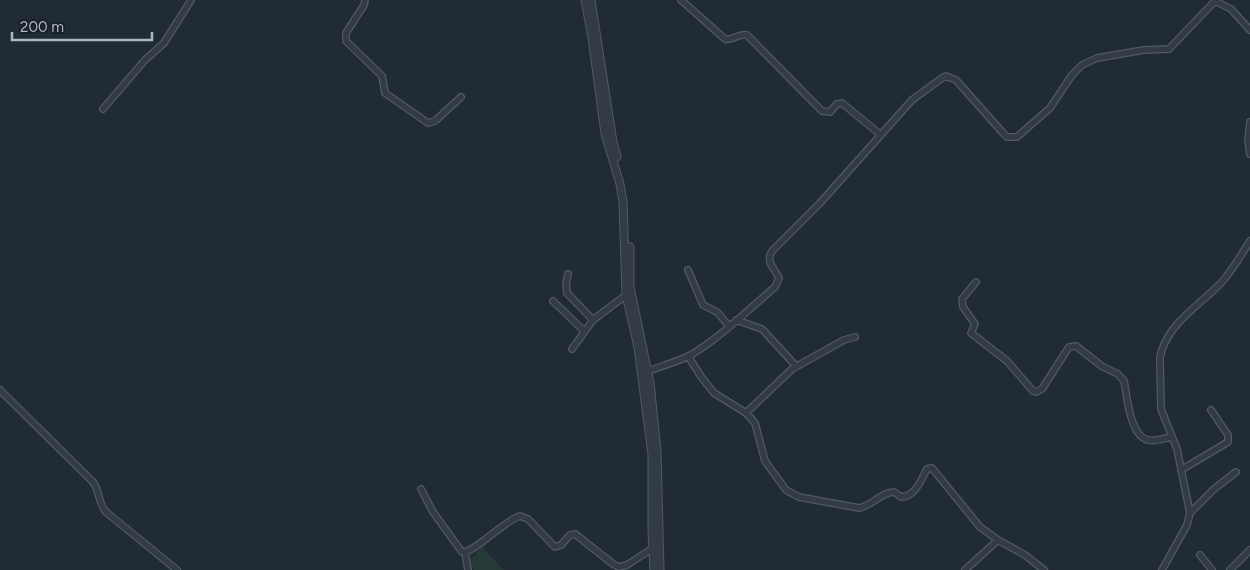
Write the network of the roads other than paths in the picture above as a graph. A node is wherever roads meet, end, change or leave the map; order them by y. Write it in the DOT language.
graph roads {
  1 [pos="191,0"];
  2 [pos="365,0"];
  3 [pos="585,0"];
  4 [pos="591,0"];
  5 [pos="681,0"];
  6 [pos="1216,1"];
  7 [pos="1250,30"];
  8 [pos="461,97"];
  9 [pos="103,109"];
  10 [pos="1250,122"];
  11 [pos="881,135"];
  12 [pos="1250,154"];
  13 [pos="1250,241"];
  14 [pos="688,270"];
  15 [pos="568,274"];
  16 [pos="976,282"];
  17 [pos="626,294"];
  18 [pos="552,301"];
  19 [pos="593,320"];
  20 [pos="736,320"];
  21 [pos="729,326"];
  22 [pos="584,330"];
  23 [pos="855,337"];
  24 [pos="572,349"];
  25 [pos="688,356"];
  26 [pos="796,366"];
  27 [pos="648,371"];
  28 [pos="0,390"];
  29 [pos="1211,410"];
  30 [pos="746,413"];
  31 [pos="1172,437"];
  32 [pos="1181,470"];
  33 [pos="1236,472"];
  34 [pos="421,490"];
  35 [pos="1190,512"];
  36 [pos="998,540"];
  37 [pos="653,548"];
  38 [pos="1250,550"];
  39 [pos="465,552"];
  40 [pos="1200,555"];
  41 [pos="177,570"];
  42 [pos="468,570"];
  43 [pos="654,570"];
  44 [pos="660,570"];
  45 [pos="966,570"];
  46 [pos="1044,570"];
  47 [pos="1162,570"];
  48 [pos="1212,570"];
  49 [pos="1230,570"];
  1 -- 9 [label="street"];
  2 -- 8 [label="street"];
  3 -- 17 [label="street"];
  4 -- 27 [label="street"];
  5 -- 11 [label="street"];
  6 -- 7 [label="street"];
  6 -- 11 [label="street"];
  10 -- 12 [label="street"];
  11 -- 20 [label="street"];
  13 -- 31 [label="street"];
  14 -- 21 [label="street"];
  15 -- 19 [label="street"];
  16 -- 31 [label="street"];
  17 -- 19 [label="street"];
  17 -- 37 [label="street"];
  18 -- 22 [label="street"];
  19 -- 22 [label="street"];
  20 -- 21 [label="street"];
  20 -- 26 [label="street"];
  21 -- 25 [label="street"];
  22 -- 24 [label="street"];
  23 -- 26 [label="street"];
  25 -- 27 [label="street"];
  25 -- 30 [label="street"];
  26 -- 30 [label="street"];
  27 -- 44 [label="street"];
  28 -- 41 [label="street"];
  29 -- 32 [label="street"];
  30 -- 36 [label="street"];
  31 -- 32 [label="street"];
  32 -- 35 [label="street"];
  33 -- 35 [label="street"];
  34 -- 39 [label="street"];
  35 -- 47 [label="street"];
  36 -- 45 [label="street"];
  36 -- 46 [label="street"];
  37 -- 39 [label="street"];
  37 -- 43 [label="street"];
  38 -- 49 [label="street"];
  39 -- 42 [label="street"];
  40 -- 48 [label="street"];
}
